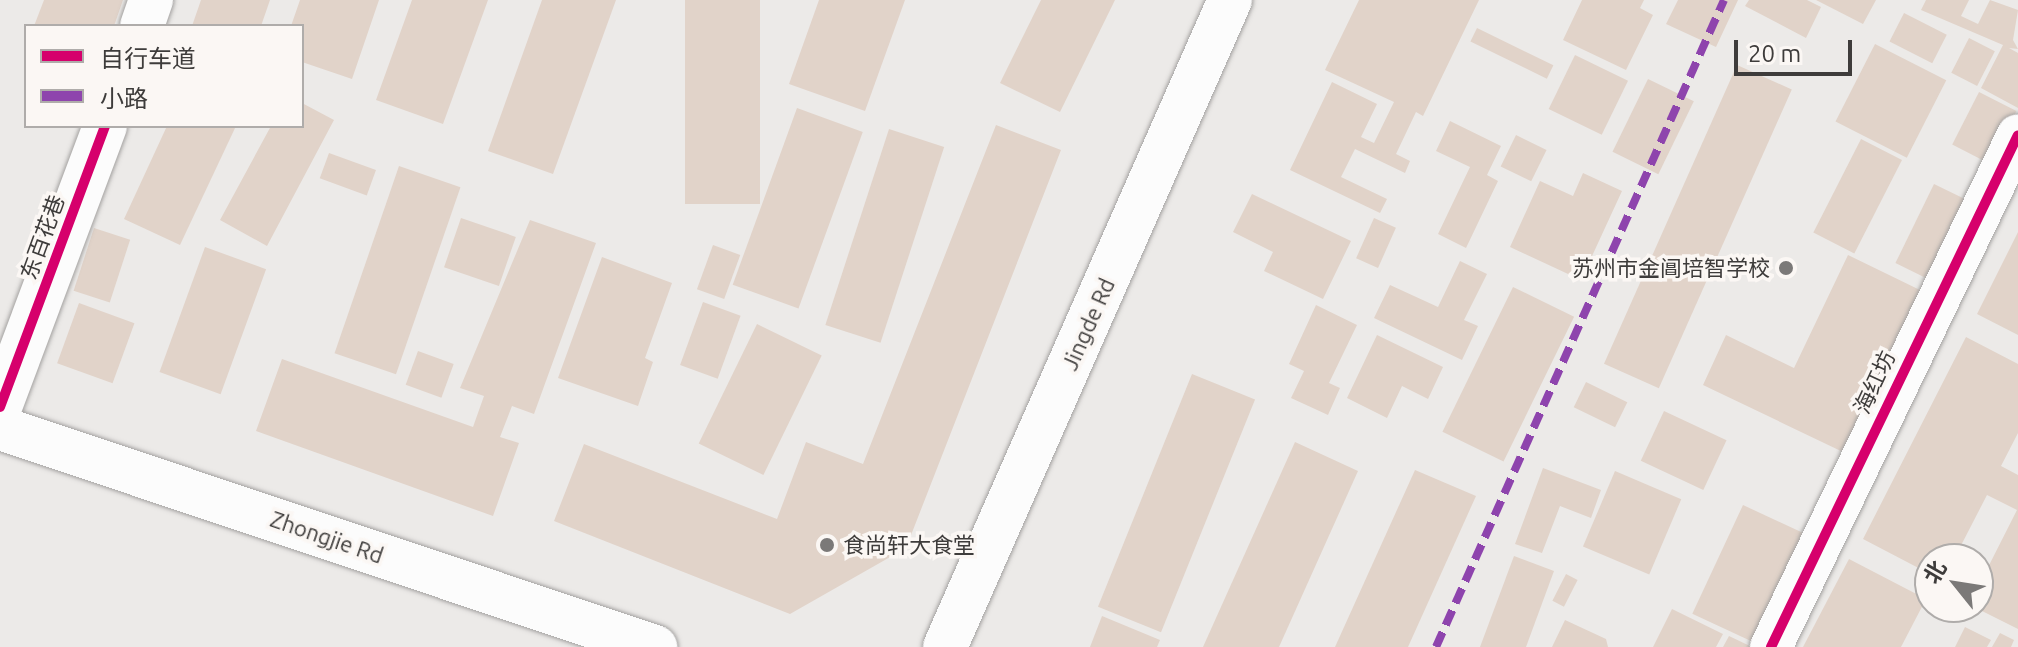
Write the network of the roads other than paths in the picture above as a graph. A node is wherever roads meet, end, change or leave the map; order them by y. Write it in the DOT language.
graph roads {
  1 [pos="151,0"];
  2 [pos="1230,0"];
  3 [pos="143,24"];
  4 [pos="104,128"];
  5 [pos="2018,135"];
  6 [pos="0,407"];
  7 [pos="0,428"];
  8 [pos="655,647"];
  9 [pos="945,647"];
  10 [pos="1771,647"];
  1 -- 3 [label="main road"];
  2 -- 9 [label="main road, Jingde Rd"];
  4 -- 6 [label="main road, 东百花巷"];
  5 -- 10 [label="street, 海红坊"];
  7 -- 8 [label="main road, Zhongjie Rd"];
}
